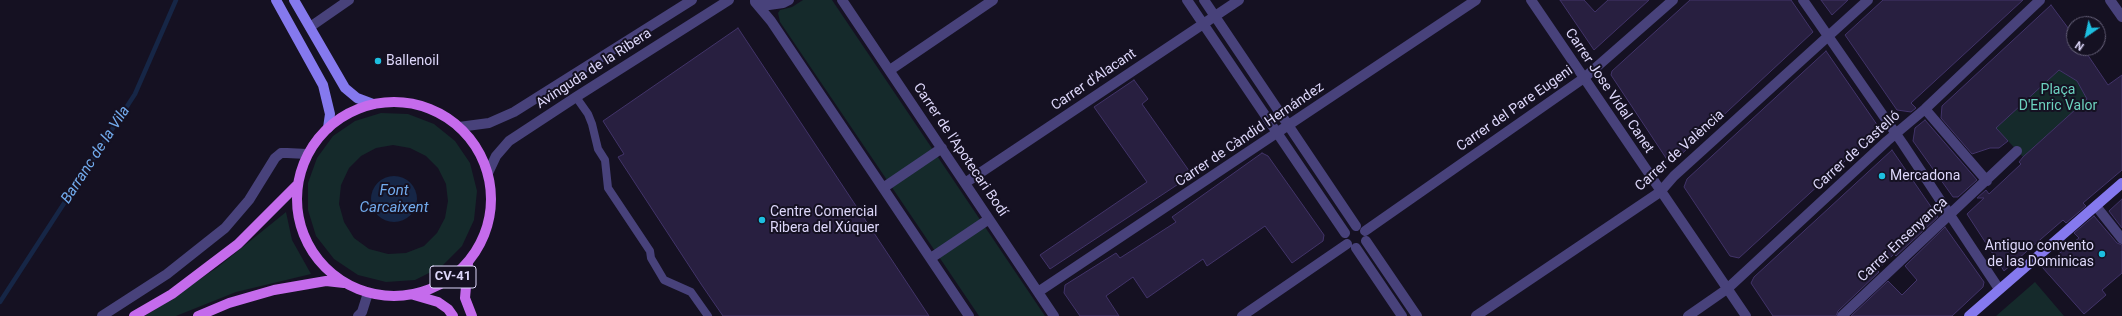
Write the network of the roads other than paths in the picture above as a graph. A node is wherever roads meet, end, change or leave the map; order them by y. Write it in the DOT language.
graph roads {
  1 [pos="276,0"];
  2 [pos="294,0"];
  3 [pos="349,0"];
  4 [pos="692,0"];
  5 [pos="729,0"];
  6 [pos="790,0"];
  7 [pos="842,0"];
  8 [pos="992,0"];
  9 [pos="1187,0"];
  10 [pos="1204,0"];
  11 [pos="1238,0"];
  12 [pos="1476,0"];
  13 [pos="1531,0"];
  14 [pos="1673,0"];
  15 [pos="1803,0"];
  16 [pos="1868,0"];
  17 [pos="2040,0"];
  18 [pos="2110,0"];
  19 [pos="753,1"];
  20 [pos="2121,14"];
  21 [pos="1215,16"];
  22 [pos="1204,24"];
  23 [pos="310,27"];
  24 [pos="1828,36"];
  25 [pos="890,70"];
  26 [pos="1584,78"];
  27 [pos="576,97"];
  28 [pos="373,104"];
  29 [pos="1925,109"];
  30 [pos="1289,126"];
  31 [pos="459,127"];
  32 [pos="328,128"];
  33 [pos="1278,133"];
  34 [pos="1896,134"];
  35 [pos="942,148"];
  36 [pos="2017,151"];
  37 [pos="307,154"];
  38 [pos="488,174"];
  39 [pos="1987,181"];
  40 [pos="965,183"];
  41 [pos="2122,183"];
  42 [pos="297,185"];
  43 [pos="883,188"];
  44 [pos="1660,192"];
  45 [pos="2096,206"];
  46 [pos="1950,215"];
  47 [pos="989,219"];
  48 [pos="1361,228"];
  49 [pos="1345,233"];
  50 [pos="2122,239"];
  51 [pos="1366,241"];
  52 [pos="1351,246"];
  53 [pos="931,258"];
  54 [pos="468,263"];
  55 [pos="345,283"];
  56 [pos="1727,289"];
  57 [pos="1999,289"];
  58 [pos="1038,292"];
  59 [pos="368,293"];
  60 [pos="414,295"];
  61 [pos="102,316"];
  62 [pos="134,316"];
  63 [pos="198,316"];
  64 [pos="358,316"];
  65 [pos="453,316"];
  66 [pos="472,316"];
  67 [pos="708,316"];
  68 [pos="968,316"];
  69 [pos="1054,316"];
  70 [pos="1242,316"];
  71 [pos="1402,316"];
  72 [pos="1417,316"];
  73 [pos="1476,316"];
  74 [pos="1688,316"];
  75 [pos="1746,316"];
  76 [pos="1842,316"];
  77 [pos="1969,316"];
  1 -- 32 [label="street"];
  2 -- 23 [label="street"];
  3 -- 23 [label="street"];
  4 -- 31 [label="street, Avinguda de la Ribera"];
  5 -- 27 [label="street, Avinguda de la Ribera"];
  6 -- 19 [label="street"];
  7 -- 25 [label="street, Carrer de l'Apotecari Bodí"];
  8 -- 25 [label="street"];
  9 -- 22 [label="street"];
  10 -- 21 [label="street"];
  11 -- 21 [label="street, Carrer d'Alacant"];
  12 -- 30 [label="street, Carrer de Càndid Hernández"];
  13 -- 26 [label="street, Carrer Jose Vidal Canet"];
  14 -- 26 [label="street, Carrer del Pare Eugeni"];
  15 -- 24 [label="street"];
  16 -- 24 [label="street, Carrer de València"];
  17 -- 29 [label="street, Carrer de Castelló"];
  18 -- 20 [label="street"];
  19 -- 43 [label="street"];
  21 -- 22 [label="street, Carrer d'Alacant"];
  21 -- 30 [label="street"];
  22 -- 33 [label="street"];
  22 -- 40 [label="street, Carrer d'Alacant"];
  23 -- 28 [label="street"];
  24 -- 34 [label="street"];
  24 -- 44 [label="street, Carrer de València"];
  25 -- 35 [label="street, Carrer de l'Apotecari Bodí"];
  26 -- 44 [label="street, Carrer Jose Vidal Canet"];
  26 -- 48 [label="street, Carrer del Pare Eugeni"];
  27 -- 38 [label="street, Avinguda de la Ribera"];
  27 -- 67 [label="lane"];
  28 -- 31 [label="main road, CV-41"];
  28 -- 32 [label="main road, CV-41"];
  29 -- 34 [label="street, Carrer de Castelló"];
  29 -- 39 [label="street"];
  30 -- 33 [label="street, Carrer de Càndid Hernández"];
  30 -- 48 [label="street"];
  31 -- 38 [label="main road, CV-41"];
  32 -- 37 [label="main road, CV-41"];
  33 -- 49 [label="street"];
  33 -- 58 [label="street, Carrer de Càndid Hernández"];
  34 -- 46 [label="street"];
  34 -- 56 [label="street, Carrer de Castelló"];
  35 -- 40 [label="street, Carrer de l'Apotecari Bodí"];
  35 -- 43 [label="street"];
  36 -- 39 [label="street, Carrer Ensenyança"];
  37 -- 42 [label="main road, CV-41"];
  37 -- 61 [label="street"];
  38 -- 54 [label="main road, CV-41"];
  39 -- 46 [label="street, Carrer Ensenyança"];
  40 -- 47 [label="street, Carrer de l'Apotecari Bodí"];
  41 -- 45 [label="street"];
  42 -- 55 [label="main road, CV-41"];
  42 -- 62 [label="main road, CV-41"];
  43 -- 53 [label="street"];
  44 -- 56 [label="street, Carrer Jose Vidal Canet"];
  44 -- 73 [label="street, Carrer de València"];
  45 -- 50 [label="street"];
  45 -- 57 [label="street"];
  46 -- 57 [label="street"];
  46 -- 76 [label="street, Carrer Ensenyança"];
  47 -- 53 [label="street"];
  47 -- 58 [label="street, Carrer de l'Apotecari Bodí"];
  48 -- 49 [label="street"];
  48 -- 51 [label="street"];
  49 -- 52 [label="street"];
  51 -- 52 [label="street"];
  51 -- 72 [label="street"];
  52 -- 70 [label="street"];
  52 -- 71 [label="street"];
  53 -- 68 [label="street"];
  54 -- 60 [label="main road, CV-41"];
  54 -- 66 [label="main road"];
  55 -- 59 [label="main road, CV-41"];
  55 -- 63 [label="main road, CV-41"];
  56 -- 74 [label="street, Carrer de Castelló"];
  56 -- 75 [label="street, Carrer Jose Vidal Canet"];
  57 -- 77 [label="street"];
  58 -- 69 [label="street, Carrer de l'Apotecari Bodí"];
  59 -- 60 [label="main road, CV-41"];
  59 -- 64 [label="street"];
  60 -- 65 [label="main road"];
}
